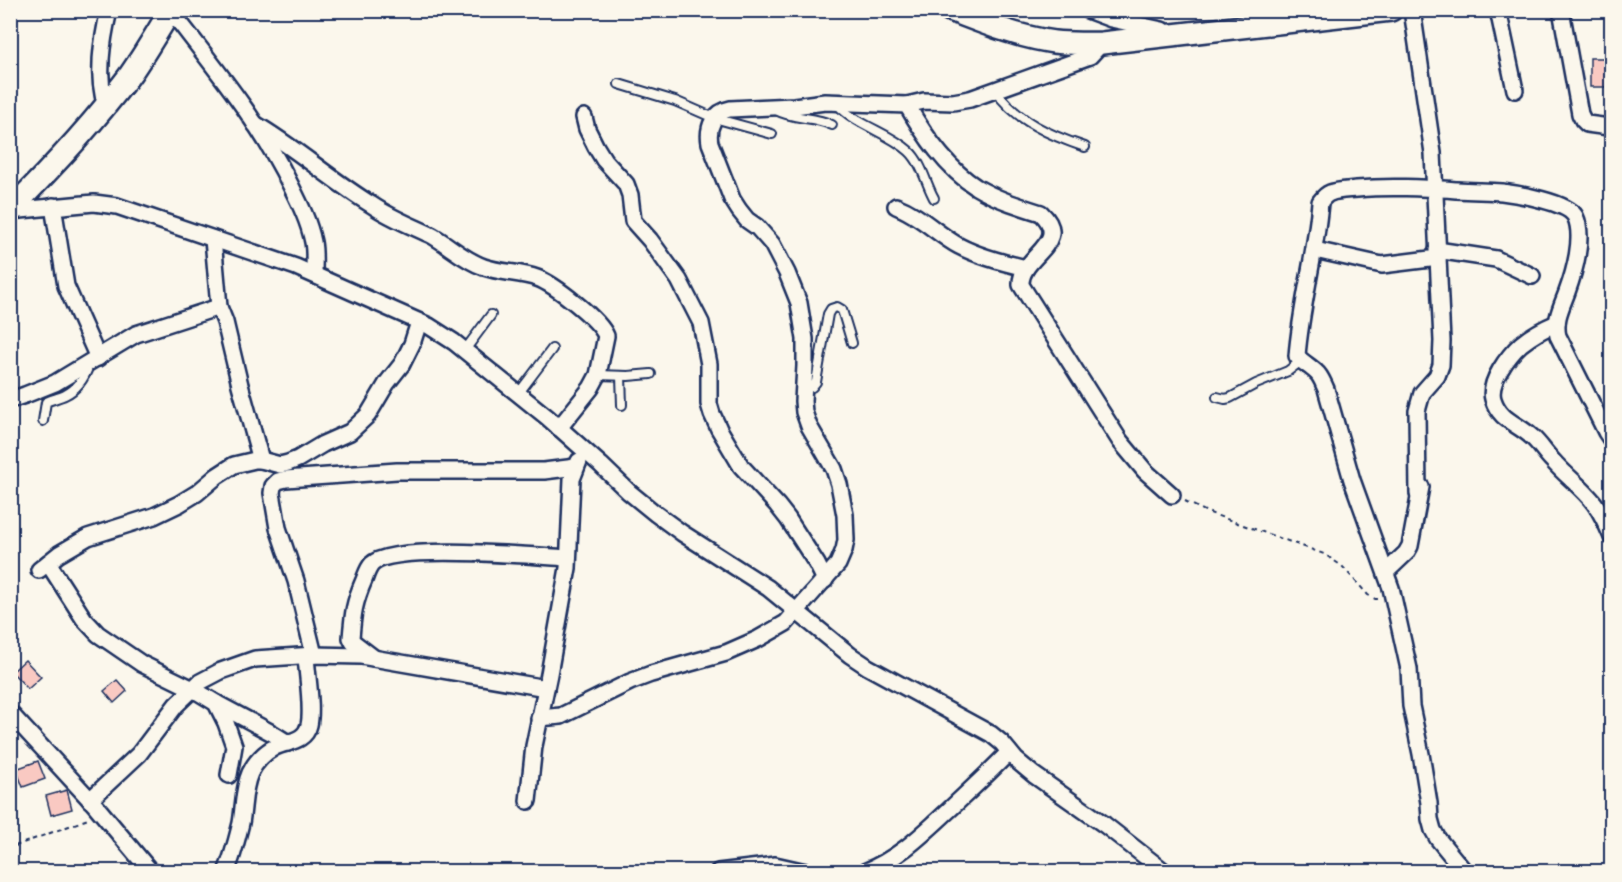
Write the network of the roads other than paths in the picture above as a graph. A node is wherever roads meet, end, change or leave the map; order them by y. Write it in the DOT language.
graph roads {
  1 [pos="109,10"];
  2 [pos="950,10"];
  3 [pos="1087,10"];
  4 [pos="1391,10"];
  5 [pos="1412,10"];
  6 [pos="1498,10"];
  7 [pos="1561,10"];
  8 [pos="171,11"];
  9 [pos="1171,36"];
  10 [pos="1102,44"];
  11 [pos="619,84"];
  12 [pos="1515,90"];
  13 [pos="996,91"];
  14 [pos="835,101"];
  15 [pos="106,105"];
  16 [pos="907,105"];
  17 [pos="771,108"];
  18 [pos="584,117"];
  19 [pos="714,118"];
  20 [pos="255,124"];
  21 [pos="832,125"];
  22 [pos="1611,130"];
  23 [pos="772,135"];
  24 [pos="1085,147"];
  25 [pos="1434,189"];
  26 [pos="934,198"];
  27 [pos="53,206"];
  28 [pos="896,206"];
  29 [pos="10,210"];
  30 [pos="213,239"];
  31 [pos="1315,250"];
  32 [pos="1438,254"];
  33 [pos="1026,268"];
  34 [pos="314,274"];
  35 [pos="1532,276"];
  36 [pos="219,307"];
  37 [pos="491,315"];
  38 [pos="419,322"];
  39 [pos="1557,322"];
  40 [pos="852,343"];
  41 [pos="552,349"];
  42 [pos="465,351"];
  43 [pos="94,360"];
  44 [pos="1301,361"];
  45 [pos="651,374"];
  46 [pos="598,375"];
  47 [pos="621,376"];
  48 [pos="803,389"];
  49 [pos="518,393"];
  50 [pos="1217,397"];
  51 [pos="10,400"];
  52 [pos="622,405"];
  53 [pos="43,422"];
  54 [pos="559,428"];
  55 [pos="1611,441"];
  56 [pos="585,451"];
  57 [pos="1427,459"];
  58 [pos="261,460"];
  59 [pos="576,467"];
  60 [pos="1418,494"];
  61 [pos="1172,495"];
  62 [pos="1611,537"];
  63 [pos="568,558"];
  64 [pos="1386,572"];
  65 [pos="825,580"];
  66 [pos="797,611"];
  67 [pos="310,656"];
  68 [pos="374,658"];
  69 [pos="546,688"];
  70 [pos="193,689"];
  71 [pos="216,703"];
  72 [pos="10,713"];
  73 [pos="539,718"];
  74 [pos="288,743"];
  75 [pos="1009,752"];
  76 [pos="229,775"];
  77 [pos="90,800"];
  78 [pos="528,801"];
  79 [pos="151,872"];
  80 [pos="226,872"];
  81 [pos="718,872"];
  82 [pos="806,872"];
  83 [pos="864,872"];
  84 [pos="1165,872"];
  85 [pos="1465,872"];
  1 -- 15 [label="street"];
  2 -- 10 [label="street"];
  3 -- 9 [label="street"];
  4 -- 9 [label="street"];
  5 -- 25 [label="street"];
  6 -- 12 [label="street"];
  7 -- 22 [label="street"];
  8 -- 15 [label="street"];
  8 -- 20 [label="street"];
  9 -- 10 [label="street"];
  10 -- 13 [label="street"];
  11 -- 19 [label="lane"];
  13 -- 16 [label="street"];
  13 -- 24 [label="lane"];
  14 -- 16 [label="street"];
  14 -- 17 [label="street"];
  14 -- 26 [label="lane"];
  15 -- 29 [label="street"];
  16 -- 33 [label="street"];
  17 -- 19 [label="street"];
  17 -- 21 [label="lane"];
  18 -- 65 [label="street"];
  19 -- 23 [label="lane"];
  19 -- 48 [label="street"];
  20 -- 34 [label="street"];
  20 -- 46 [label="street"];
  25 -- 31 [label="street"];
  25 -- 32 [label="street"];
  25 -- 39 [label="street"];
  27 -- 29 [label="street"];
  27 -- 30 [label="street"];
  27 -- 43 [label="street"];
  28 -- 33 [label="street"];
  30 -- 34 [label="street"];
  30 -- 36 [label="street"];
  31 -- 32 [label="street"];
  31 -- 44 [label="street"];
  32 -- 35 [label="street"];
  32 -- 60 [label="street"];
  33 -- 61 [label="street"];
  34 -- 38 [label="street"];
  36 -- 43 [label="street"];
  36 -- 58 [label="street"];
  37 -- 42 [label="lane"];
  38 -- 42 [label="street"];
  38 -- 58 [label="street"];
  39 -- 55 [label="street"];
  39 -- 62 [label="street"];
  40 -- 48 [label="lane"];
  41 -- 49 [label="lane"];
  42 -- 49 [label="street"];
  43 -- 51 [label="street"];
  43 -- 53 [label="lane"];
  44 -- 50 [label="lane"];
  44 -- 64 [label="street"];
  45 -- 47 [label="lane"];
  46 -- 47 [label="lane"];
  46 -- 54 [label="street"];
  47 -- 52 [label="lane"];
  48 -- 65 [label="street"];
  49 -- 54 [label="street"];
  54 -- 56 [label="street"];
  56 -- 59 [label="street"];
  56 -- 66 [label="street"];
  57 -- 60 [label="street"];
  58 -- 70 [label="street"];
  59 -- 63 [label="street"];
  59 -- 67 [label="street"];
  60 -- 64 [label="street"];
  63 -- 68 [label="street"];
  63 -- 69 [label="street"];
  64 -- 85 [label="street"];
  65 -- 66 [label="street"];
  66 -- 73 [label="street"];
  66 -- 75 [label="street"];
  67 -- 68 [label="street"];
  67 -- 70 [label="street"];
  67 -- 74 [label="street"];
  68 -- 69 [label="street"];
  69 -- 73 [label="street"];
  70 -- 71 [label="street"];
  70 -- 77 [label="street"];
  71 -- 74 [label="street"];
  71 -- 76 [label="street"];
  72 -- 77 [label="street"];
  73 -- 78 [label="street"];
  74 -- 80 [label="street"];
  75 -- 83 [label="street"];
  75 -- 84 [label="street"];
  77 -- 79 [label="street"];
  81 -- 82 [label="street"];
}
